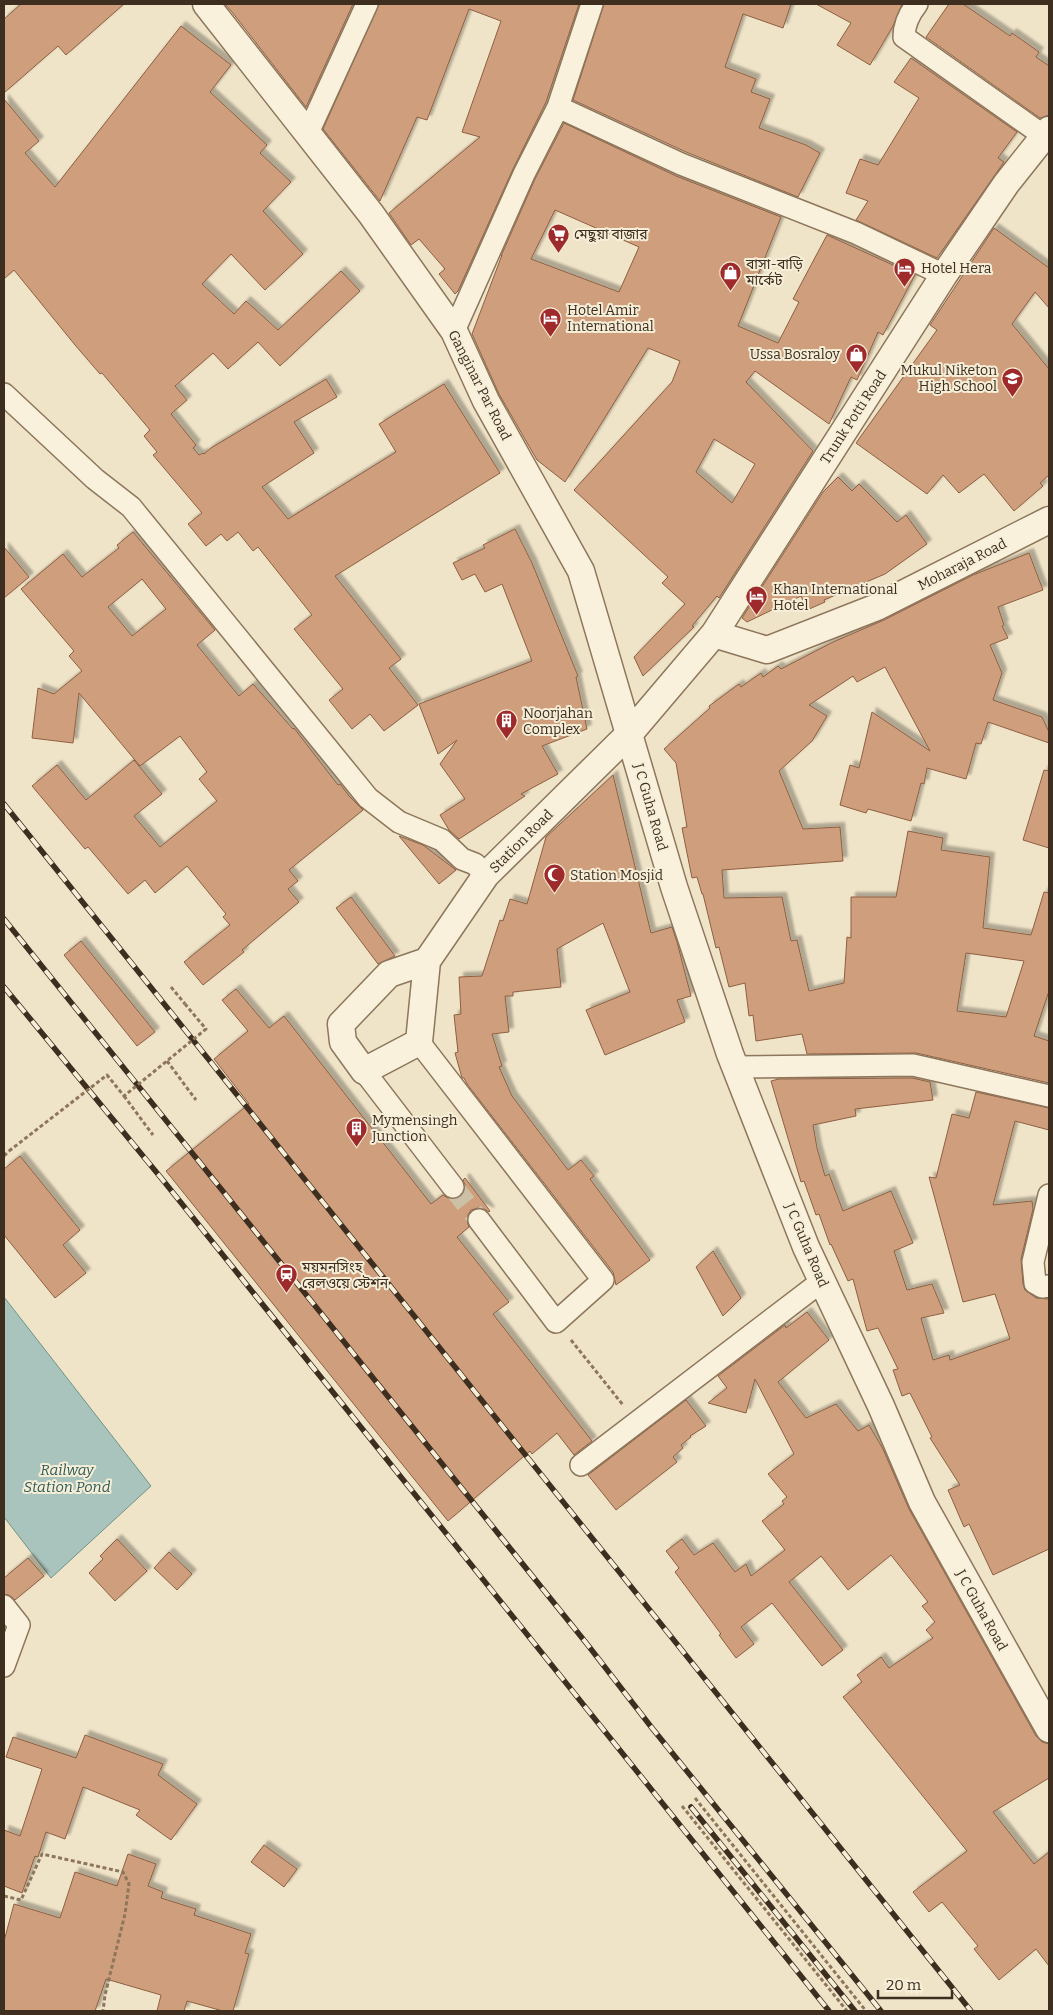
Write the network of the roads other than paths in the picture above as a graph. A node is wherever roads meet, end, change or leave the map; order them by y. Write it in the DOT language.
graph roads {
  1 [pos="206,4"];
  2 [pos="367,4"];
  3 [pos="592,4"];
  4 [pos="917,4"];
  5 [pos="558,107"];
  6 [pos="308,133"];
  7 [pos="1047,133"];
  8 [pos="944,275"];
  9 [pos="454,331"];
  10 [pos="4,394"];
  11 [pos="1049,520"];
  12 [pos="714,634"];
  13 [pos="630,733"];
  14 [pos="486,875"];
  15 [pos="427,961"];
  16 [pos="419,1042"];
  17 [pos="735,1067"];
  18 [pos="364,1071"];
  19 [pos="1049,1096"];
  20 [pos="453,1187"];
  21 [pos="1049,1195"];
  22 [pos="479,1220"];
  23 [pos="822,1281"];
  24 [pos="1049,1286"];
  25 [pos="581,1464"];
  26 [pos="4,1606"];
  27 [pos="4,1666"];
  28 [pos="1049,1729"];
  1 -- 6 [label="street, Ganginar Par Road"];
  2 -- 6 [label="street"];
  3 -- 5 [label="street"];
  4 -- 7 [label="street"];
  5 -- 8 [label="street"];
  5 -- 9 [label="street"];
  6 -- 9 [label="street, Ganginar Par Road"];
  7 -- 8 [label="street, Trunk Potti Road"];
  8 -- 12 [label="street, Trunk Potti Road"];
  9 -- 13 [label="street, Ganginar Par Road"];
  10 -- 14 [label="street"];
  11 -- 12 [label="street, Moharaja Road"];
  12 -- 13 [label="street"];
  13 -- 14 [label="street, Station Road"];
  13 -- 17 [label="street, J C Guha Road"];
  14 -- 15 [label="street, Station Road"];
  15 -- 16 [label="street, Station Road"];
  15 -- 18 [label="street"];
  16 -- 18 [label="street"];
  16 -- 22 [label="street"];
  17 -- 19 [label="street"];
  17 -- 23 [label="street, J C Guha Road"];
  18 -- 20 [label="street"];
  21 -- 24 [label="street"];
  23 -- 25 [label="street"];
  23 -- 28 [label="street, J C Guha Road"];
  26 -- 27 [label="street"];
}
